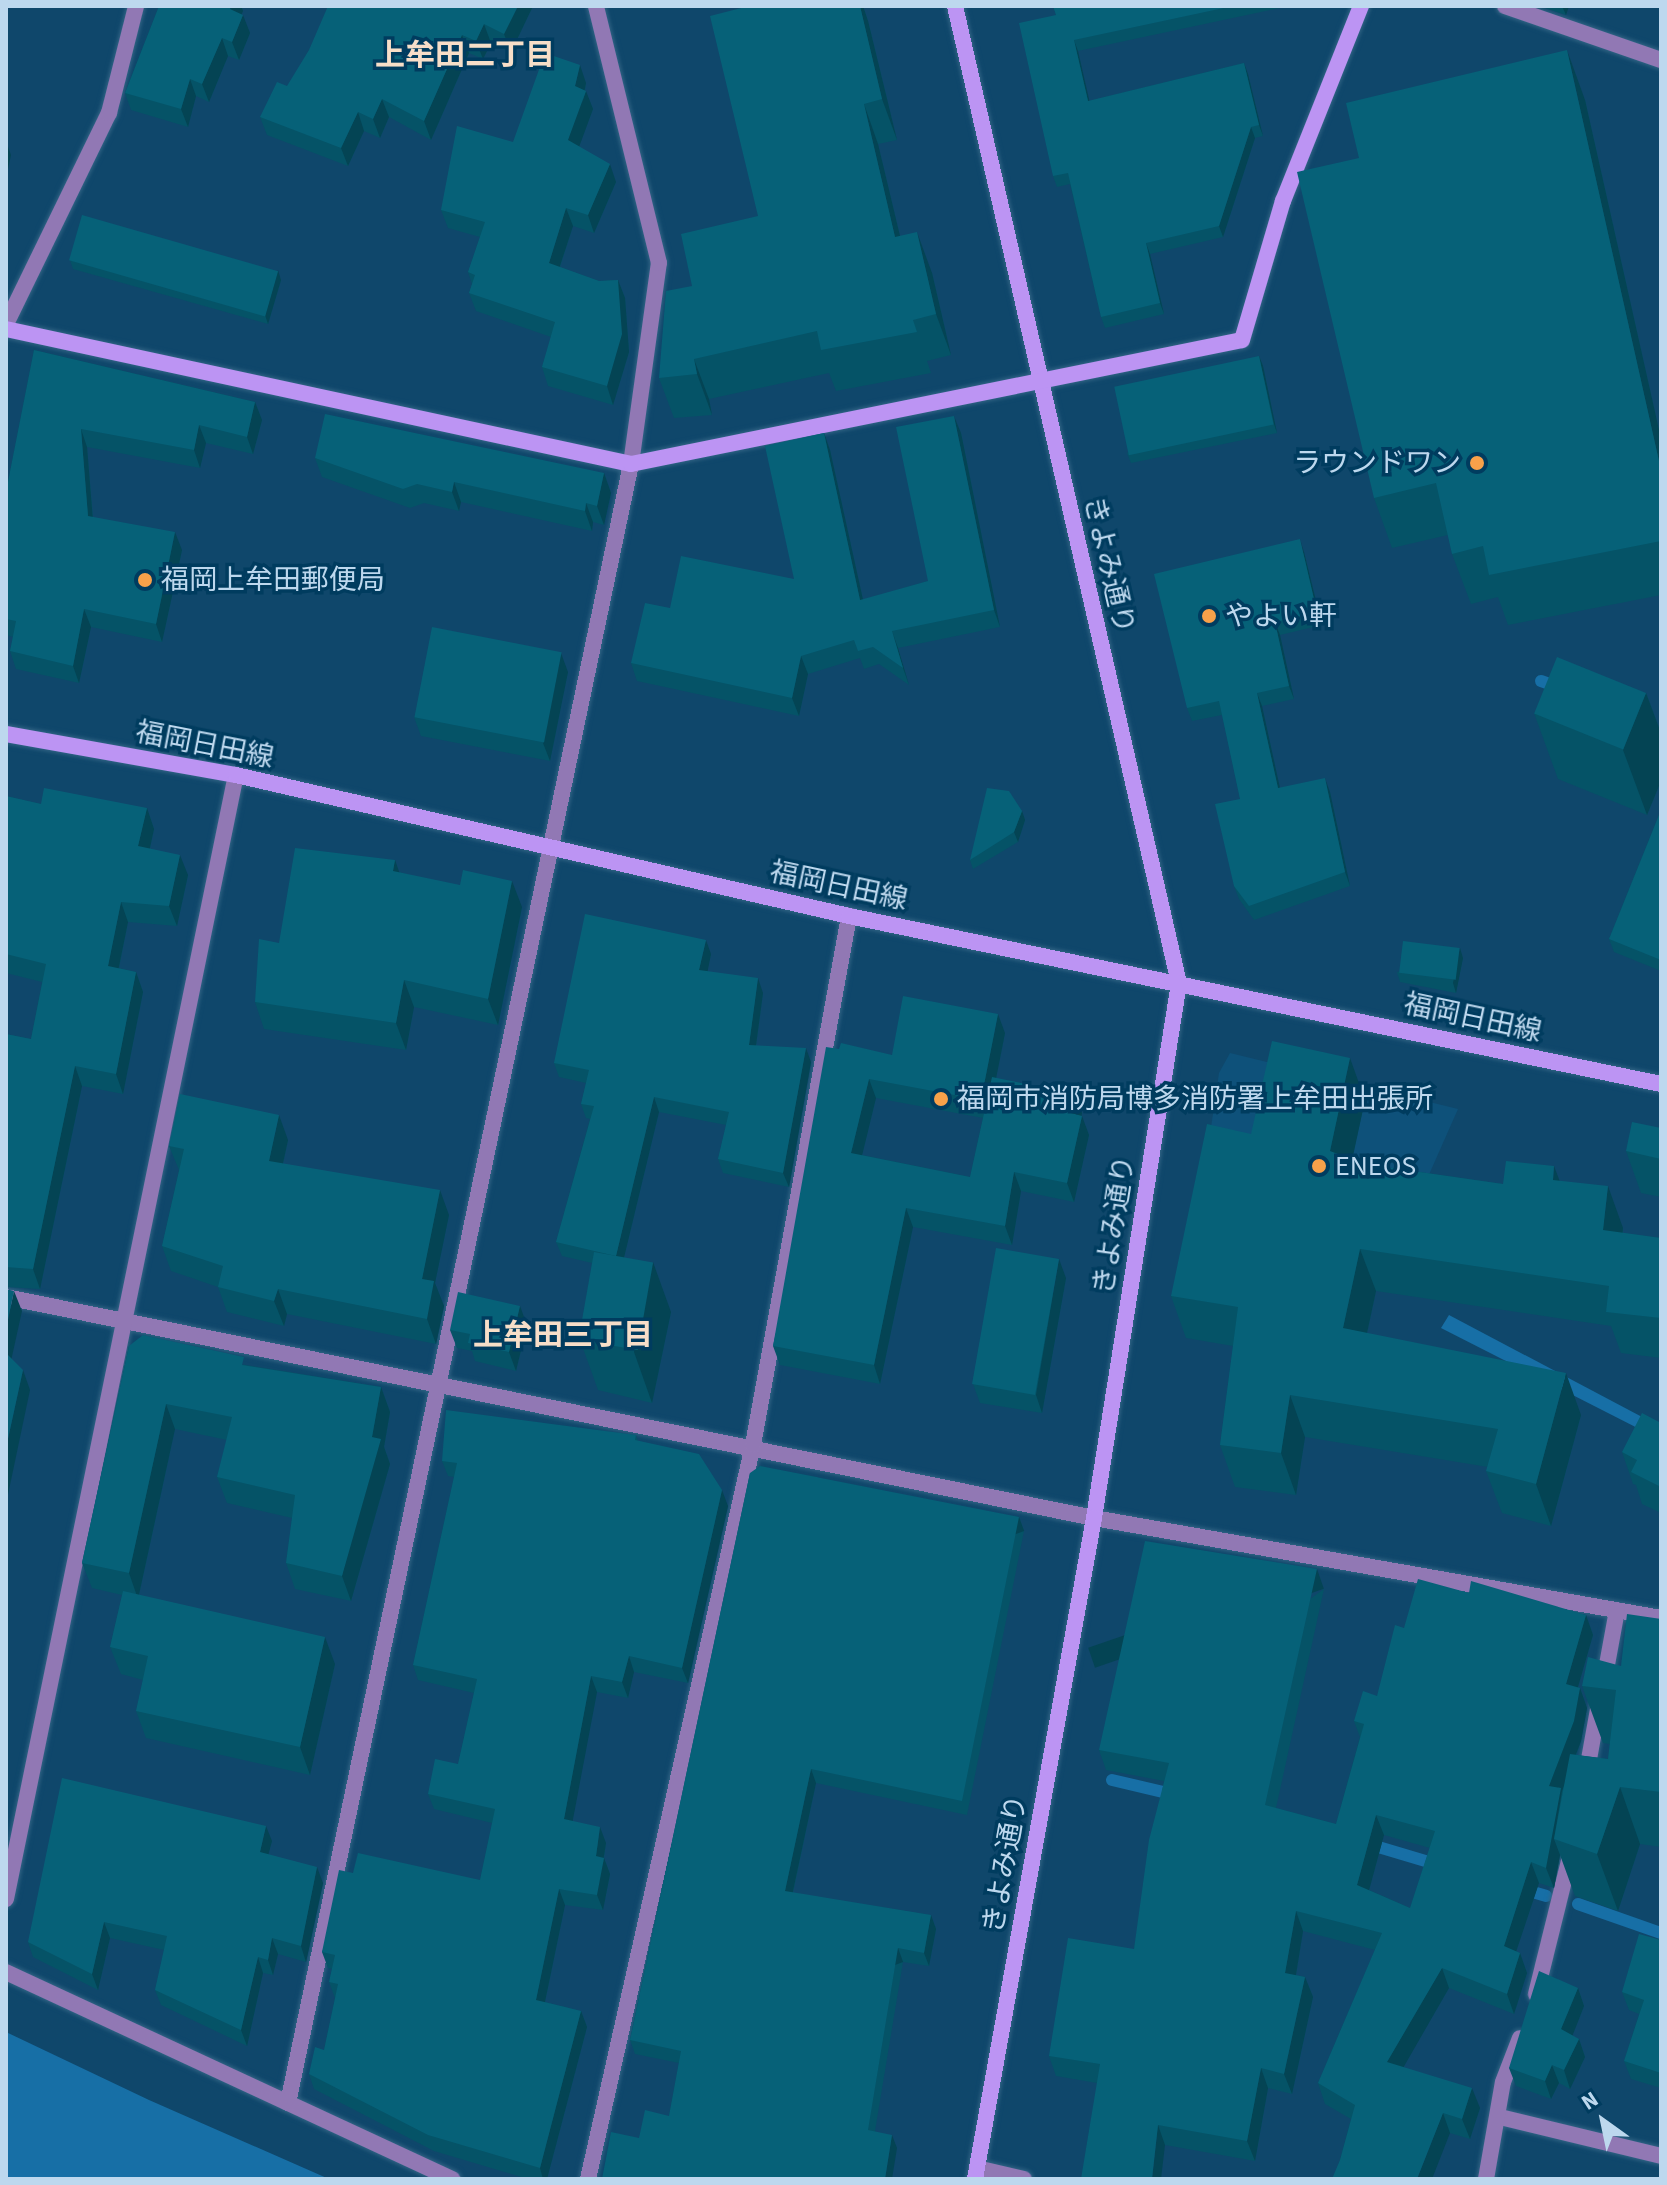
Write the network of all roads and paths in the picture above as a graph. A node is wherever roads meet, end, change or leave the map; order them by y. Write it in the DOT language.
graph roads {
  1 [pos="136,6"];
  2 [pos="596,6"];
  3 [pos="955,6"];
  4 [pos="1361,6"];
  5 [pos="1505,6"];
  6 [pos="1661,60"];
  7 [pos="6,326"];
  8 [pos="1039,377"];
  9 [pos="631,464"];
  10 [pos="6,734"];
  11 [pos="236,775"];
  12 [pos="546,846"];
  13 [pos="849,916"];
  14 [pos="1179,983"];
  15 [pos="1661,1084"];
  16 [pos="6,1297"];
  17 [pos="120,1318"];
  18 [pos="434,1381"];
  19 [pos="753,1445"];
  20 [pos="1094,1518"];
  21 [pos="1617,1610"];
  22 [pos="1661,1618"];
  23 [pos="1582,1798"];
  24 [pos="1576,1830"];
  25 [pos="6,1899"];
  26 [pos="6,1972"];
  27 [pos="288,2103"];
  28 [pos="1500,2117"];
  29 [pos="1661,2156"];
  30 [pos="976,2173"];
  31 [pos="452,2179"];
  32 [pos="588,2179"];
  33 [pos="1024,2179"];
  34 [pos="1486,2179"];
  1 -- 7 [label="street"];
  2 -- 9 [label="street"];
  3 -- 8 [label="street, きよみ通り"];
  4 -- 8 [label="street"];
  5 -- 6 [label="street"];
  7 -- 9 [label="street"];
  8 -- 9 [label="street"];
  8 -- 14 [label="street, きよみ通り"];
  9 -- 12 [label="street"];
  10 -- 11 [label="street, 福岡日田線"];
  11 -- 12 [label="street, 福岡日田線"];
  11 -- 17 [label="street"];
  12 -- 13 [label="street, 福岡日田線"];
  12 -- 18 [label="street"];
  13 -- 14 [label="street, 福岡日田線"];
  13 -- 19 [label="street"];
  14 -- 15 [label="street, 福岡日田線"];
  14 -- 20 [label="street, きよみ通り"];
  16 -- 17 [label="street"];
  17 -- 18 [label="street"];
  17 -- 25 [label="street"];
  18 -- 19 [label="street"];
  18 -- 27 [label="street"];
  19 -- 20 [label="street"];
  19 -- 32 [label="street"];
  20 -- 21 [label="street"];
  20 -- 30 [label="street, きよみ通り"];
  21 -- 22 [label="street"];
  21 -- 23 [label="street"];
  24 -- 28 [label="street"];
  26 -- 27 [label="street"];
  27 -- 31 [label="street"];
  28 -- 29 [label="street"];
  28 -- 34 [label="street"];
  30 -- 33 [label="street"];
}
